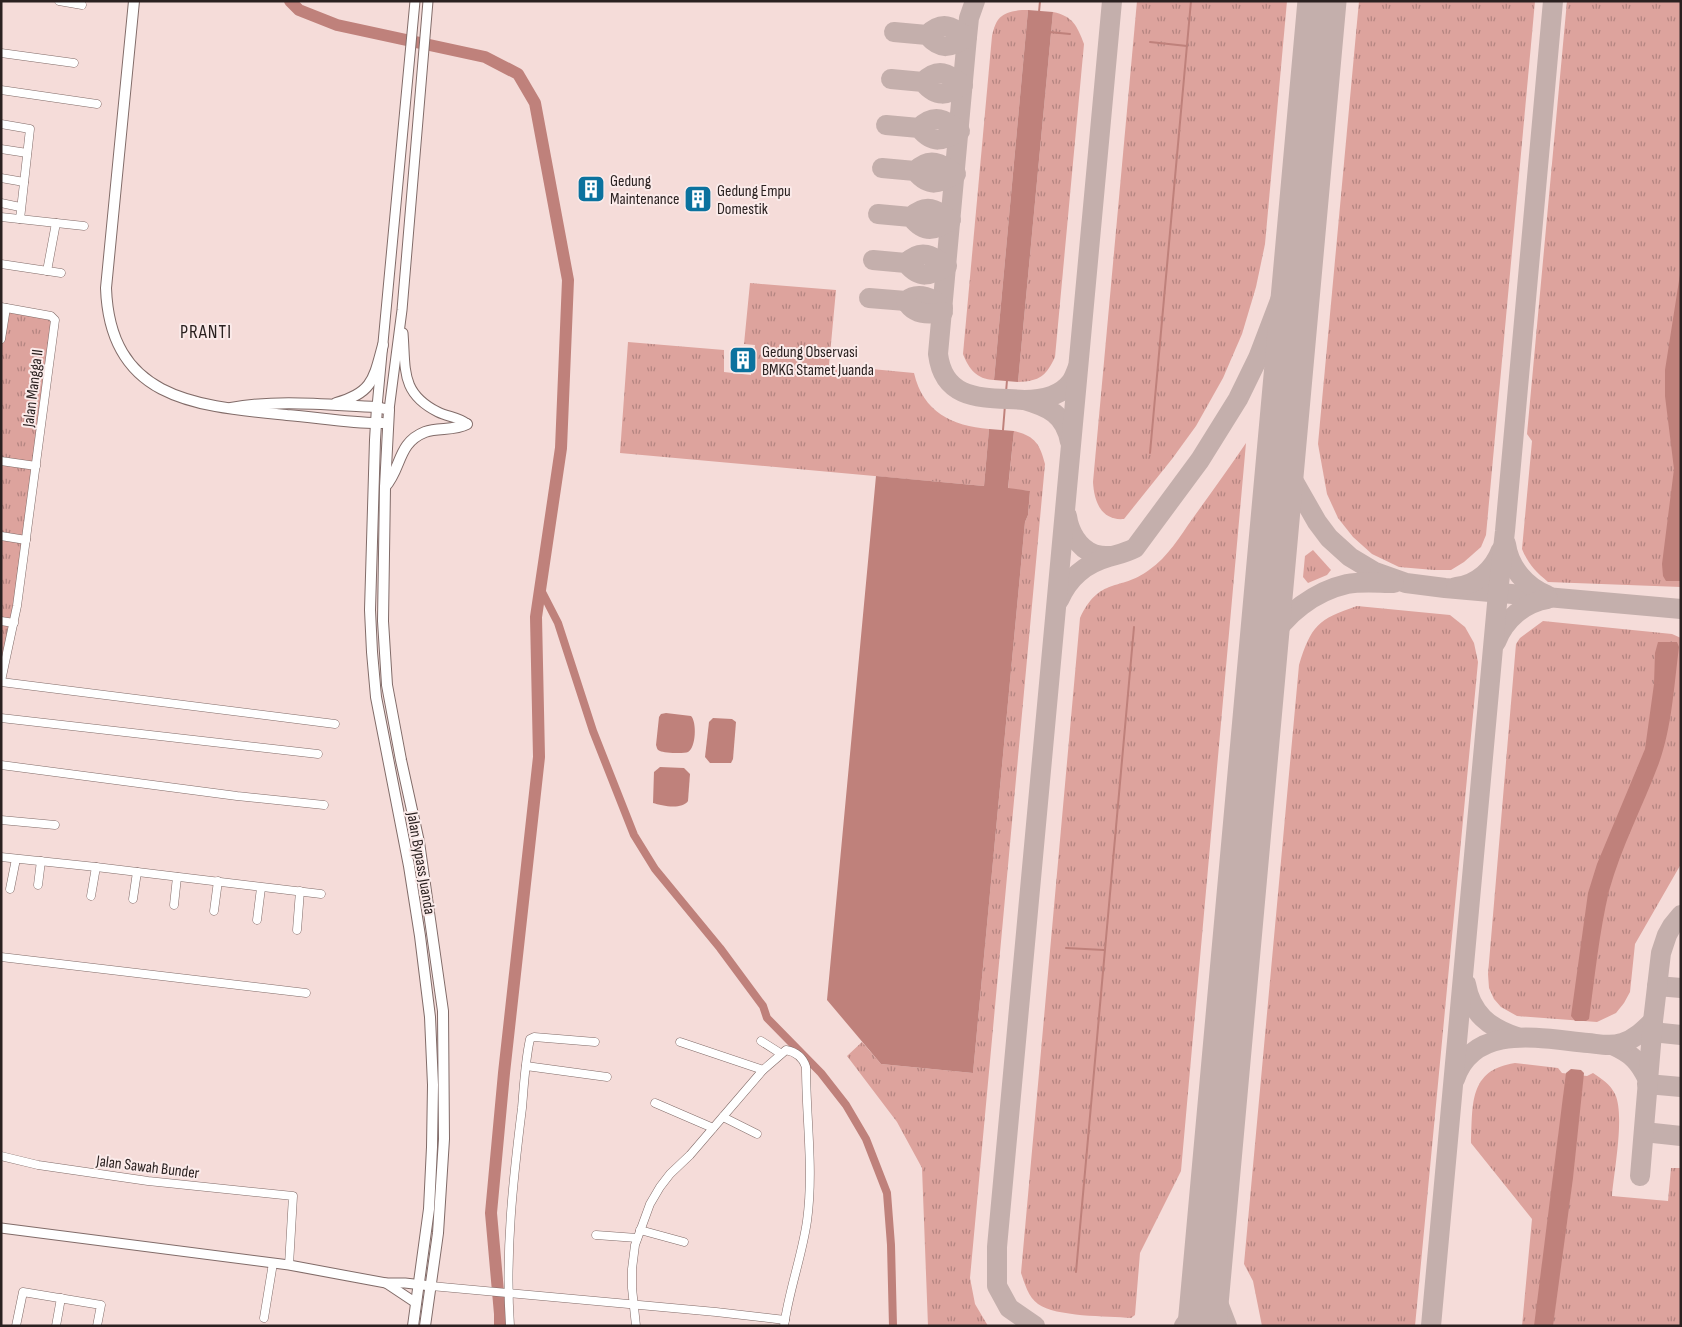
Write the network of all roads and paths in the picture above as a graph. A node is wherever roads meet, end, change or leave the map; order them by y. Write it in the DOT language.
graph roads {
  1 [pos="59,1"];
  2 [pos="134,1"];
  3 [pos="415,1"];
  4 [pos="428,1"];
  5 [pos="82,5"];
  6 [pos="1,53"];
  7 [pos="74,63"];
  8 [pos="1,90"];
  9 [pos="98,104"];
  10 [pos="1,124"];
  11 [pos="1,149"];
  12 [pos="27,153"];
  13 [pos="1,178"];
  14 [pos="24,182"];
  15 [pos="1,203"];
  16 [pos="20,207"];
  17 [pos="1,217"];
  18 [pos="20,219"];
  19 [pos="56,223"];
  20 [pos="84,226"];
  21 [pos="1,264"];
  22 [pos="47,271"];
  23 [pos="61,273"];
  24 [pos="3,307"];
  25 [pos="402,310"];
  26 [pos="1,339"];
  27 [pos="383,345"];
  28 [pos="331,405"];
  29 [pos="377,407"];
  30 [pos="231,408"];
  31 [pos="389,410"];
  32 [pos="388,422"];
  33 [pos="376,423"];
  34 [pos="467,424"];
  35 [pos="1,461"];
  36 [pos="36,466"];
  37 [pos="384,487"];
  38 [pos="1,536"];
  39 [pos="26,540"];
  40 [pos="1,621"];
  41 [pos="14,623"];
  42 [pos="3,662"];
  43 [pos="1,682"];
  44 [pos="1,718"];
  45 [pos="335,724"];
  46 [pos="318,754"];
  47 [pos="1,766"];
  48 [pos="324,806"];
  49 [pos="1,820"];
  50 [pos="55,826"];
  51 [pos="1,858"];
  52 [pos="16,859"];
  53 [pos="42,861"];
  54 [pos="96,867"];
  55 [pos="137,872"];
  56 [pos="177,877"];
  57 [pos="218,882"];
  58 [pos="38,885"];
  59 [pos="261,888"];
  60 [pos="10,889"];
  61 [pos="300,891"];
  62 [pos="321,894"];
  63 [pos="91,896"];
  64 [pos="133,899"];
  65 [pos="174,905"];
  66 [pos="214,911"];
  67 [pos="257,920"];
  68 [pos="297,930"];
  69 [pos="1,957"];
  70 [pos="306,993"];
  71 [pos="761,1041"];
  72 [pos="595,1042"];
  73 [pos="680,1042"];
  74 [pos="780,1053"];
  75 [pos="526,1066"];
  76 [pos="763,1070"];
  77 [pos="607,1077"];
  78 [pos="444,1102"];
  79 [pos="432,1103"];
  80 [pos="655,1103"];
  81 [pos="723,1117"];
  82 [pos="713,1128"];
  83 [pos="756,1134"];
  84 [pos="1,1156"];
  85 [pos="1,1228"];
  86 [pos="640,1230"];
  87 [pos="596,1235"];
  88 [pos="637,1238"];
  89 [pos="684,1242"];
  90 [pos="273,1263"];
  91 [pos="289,1265"];
  92 [pos="386,1283"];
  93 [pos="419,1284"];
  94 [pos="431,1286"];
  95 [pos="506,1292"];
  96 [pos="61,1298"];
  97 [pos="416,1304"];
  98 [pos="634,1306"];
  99 [pos="264,1318"];
  100 [pos="784,1323"];
  101 [pos="16,1326"];
  102 [pos="56,1326"];
  103 [pos="97,1326"];
  104 [pos="413,1326"];
  105 [pos="425,1326"];
  106 [pos="510,1326"];
  107 [pos="636,1326"];
  1 -- 5 [label="street"];
  2 -- 30 [label="main road"];
  3 -- 27 [label="street"];
  4 -- 25 [label="street"];
  6 -- 7 [label="street"];
  8 -- 9 [label="street"];
  10 -- 12 [label="street"];
  11 -- 12 [label="street"];
  12 -- 14 [label="street"];
  13 -- 14 [label="street"];
  14 -- 16 [label="street"];
  15 -- 16 [label="street"];
  16 -- 18 [label="street"];
  17 -- 18 [label="street"];
  18 -- 19 [label="street"];
  19 -- 20 [label="street"];
  19 -- 22 [label="street"];
  21 -- 22 [label="street"];
  22 -- 23 [label="street"];
  24 -- 26 [label="street"];
  24 -- 36 [label="street, Jalan Mangga II"];
  25 -- 31 [label="street"];
  25 -- 34 [label="street"];
  27 -- 28 [label="main road"];
  27 -- 29 [label="street"];
  28 -- 29 [label="main road"];
  28 -- 30 [label="main road"];
  29 -- 31 [label="main road"];
  29 -- 33 [label="main road, Jalan Bypass Juanda"];
  30 -- 33 [label="main road"];
  31 -- 32 [label="main road, Jalan Bypass Juanda"];
  32 -- 33 [label="main road"];
  32 -- 37 [label="main road, Jalan Bypass Juanda"];
  33 -- 79 [label="main road, Jalan Bypass Juanda"];
  34 -- 37 [label="main road"];
  35 -- 36 [label="street"];
  36 -- 39 [label="street, Jalan Mangga II"];
  37 -- 78 [label="main road, Jalan Bypass Juanda"];
  38 -- 39 [label="street"];
  39 -- 41 [label="street, Jalan Mangga II"];
  40 -- 41 [label="street"];
  41 -- 42 [label="street, Jalan Mangga II"];
  42 -- 43 [label="street, Jalan Mangga II"];
  43 -- 45 [label="street"];
  44 -- 46 [label="street"];
  47 -- 48 [label="street"];
  49 -- 50 [label="street"];
  51 -- 52 [label="street"];
  52 -- 53 [label="street"];
  52 -- 60 [label="street"];
  53 -- 54 [label="street"];
  53 -- 58 [label="street"];
  54 -- 55 [label="street"];
  54 -- 63 [label="street"];
  55 -- 56 [label="street"];
  55 -- 64 [label="street"];
  56 -- 57 [label="street"];
  56 -- 65 [label="street"];
  57 -- 59 [label="street"];
  57 -- 66 [label="street"];
  59 -- 61 [label="street"];
  59 -- 67 [label="street"];
  61 -- 62 [label="street"];
  61 -- 68 [label="street"];
  69 -- 70 [label="street"];
  71 -- 74 [label="street"];
  72 -- 75 [label="street"];
  73 -- 76 [label="street"];
  74 -- 76 [label="street"];
  74 -- 100 [label="street"];
  75 -- 77 [label="street"];
  75 -- 95 [label="street"];
  76 -- 81 [label="street"];
  78 -- 79 [label="main road"];
  78 -- 94 [label="main road, Jalan Bypass Juanda"];
  79 -- 93 [label="main road, Jalan Bypass Juanda"];
  80 -- 82 [label="street"];
  81 -- 82 [label="street"];
  81 -- 83 [label="street"];
  82 -- 86 [label="street"];
  84 -- 91 [label="street, Jalan Sawah Bunder"];
  85 -- 90 [label="street"];
  86 -- 88 [label="street"];
  86 -- 89 [label="street"];
  87 -- 88 [label="street"];
  88 -- 98 [label="street"];
  90 -- 91 [label="street"];
  90 -- 99 [label="street"];
  91 -- 92 [label="street"];
  92 -- 93 [label="street"];
  92 -- 97 [label="street"];
  93 -- 94 [label="street"];
  93 -- 97 [label="main road, Jalan Bypass Juanda"];
  94 -- 95 [label="street"];
  94 -- 105 [label="main road, Jalan Bypass Juanda"];
  95 -- 98 [label="street"];
  95 -- 106 [label="street"];
  96 -- 101 [label="street"];
  96 -- 102 [label="street"];
  96 -- 103 [label="street"];
  97 -- 104 [label="main road, Jalan Bypass Juanda"];
  98 -- 100 [label="street"];
  98 -- 107 [label="street"];
}
